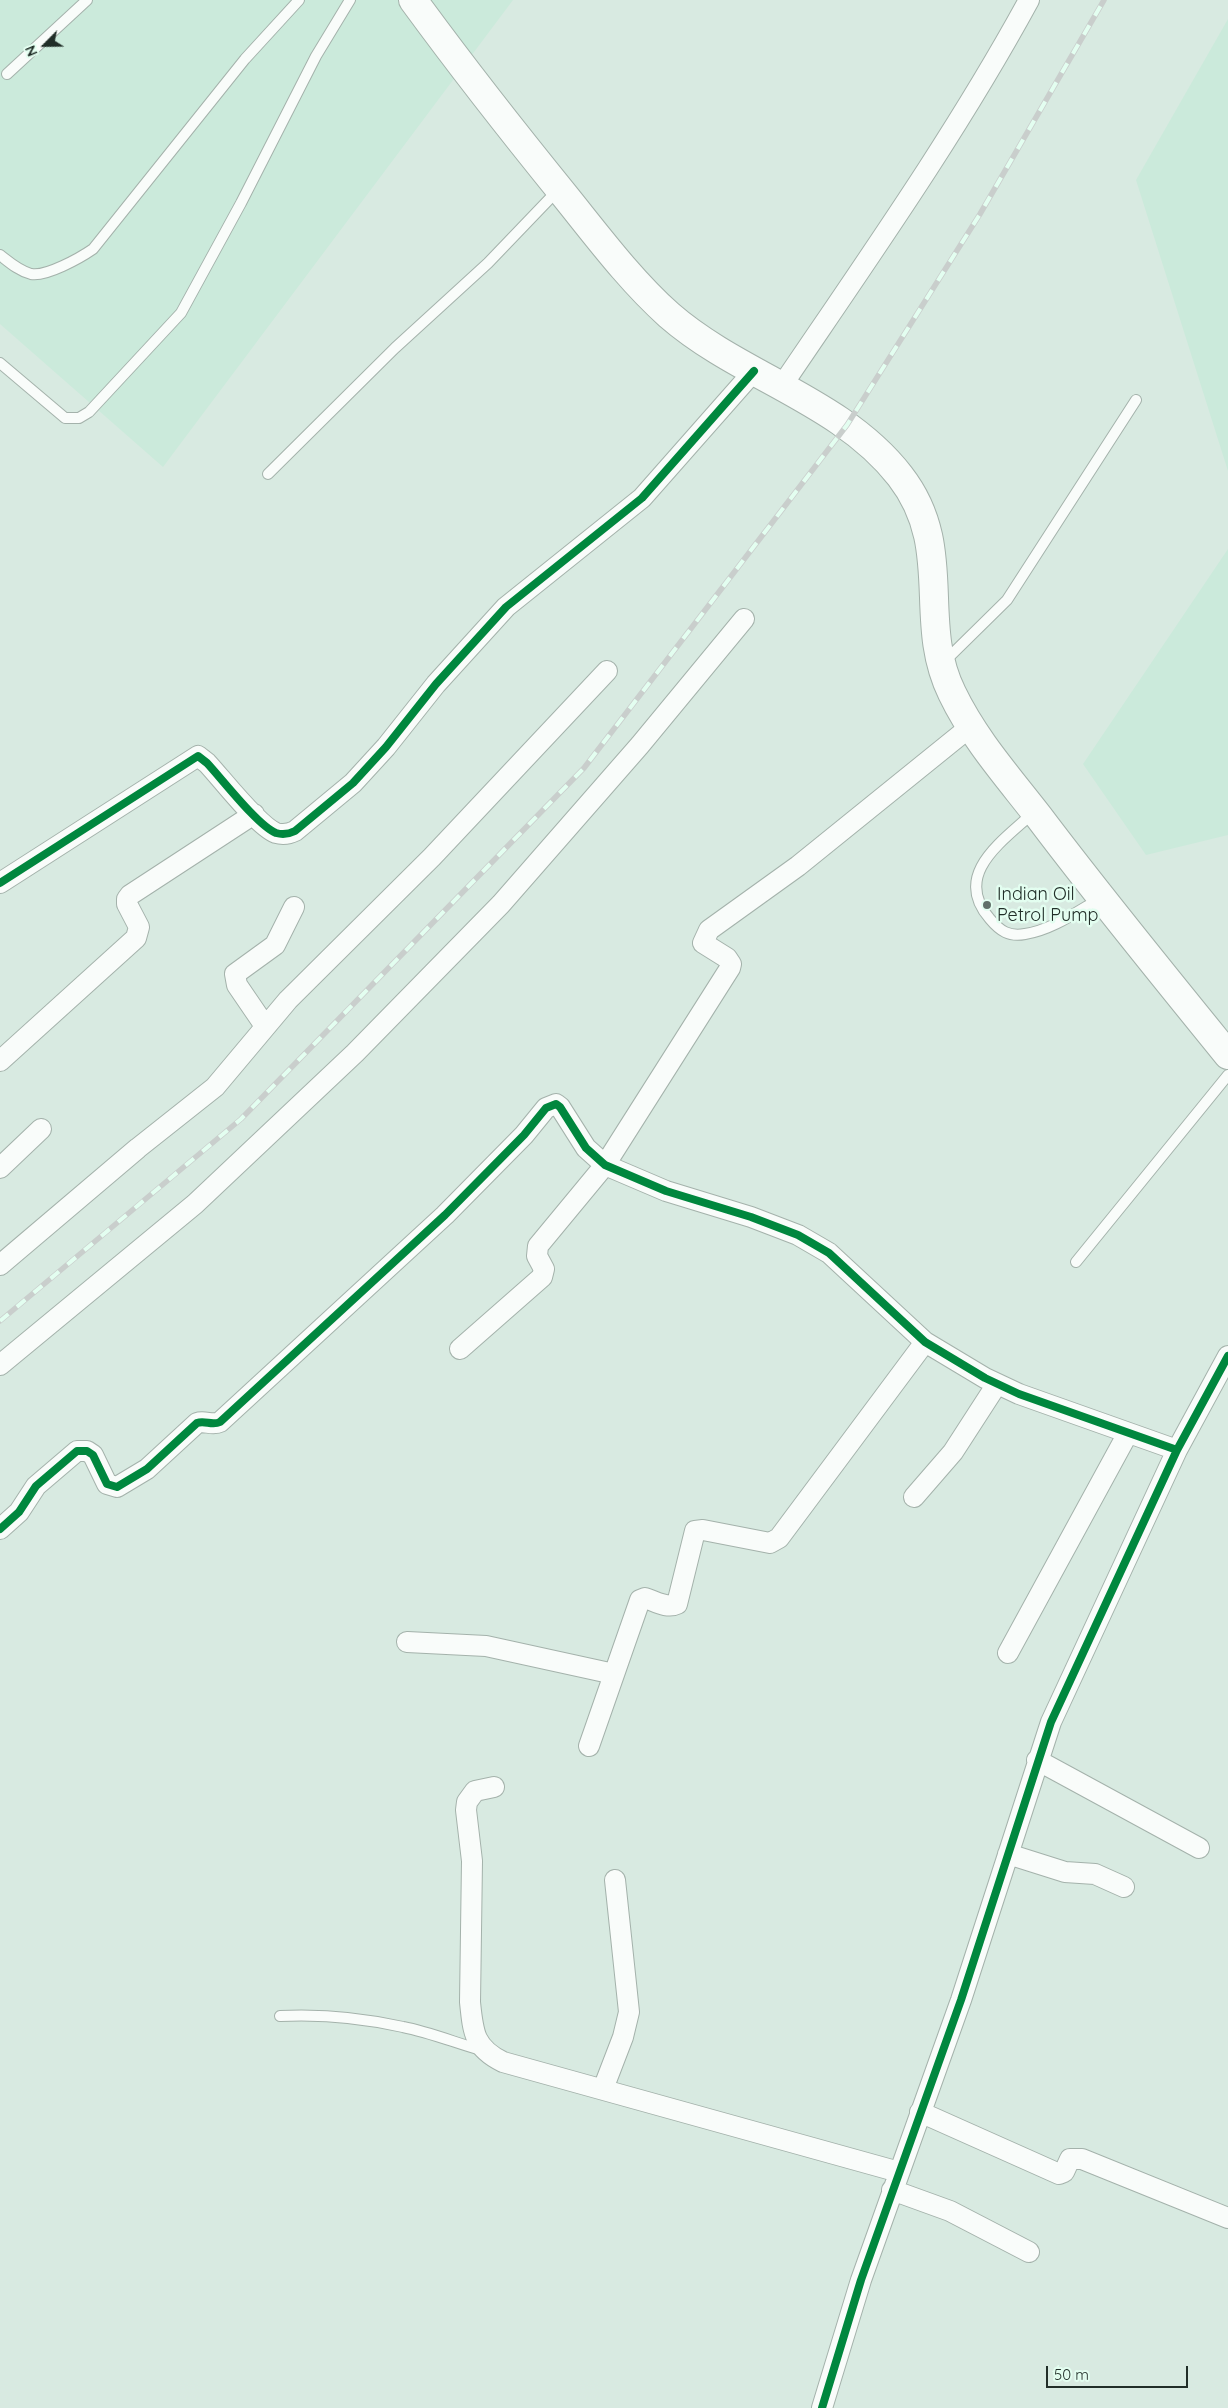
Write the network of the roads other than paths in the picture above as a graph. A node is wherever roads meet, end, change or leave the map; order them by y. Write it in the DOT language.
graph roads {
  1 [pos="87,0"];
  2 [pos="299,0"];
  3 [pos="350,0"];
  4 [pos="413,0"];
  5 [pos="1029,0"];
  6 [pos="7,74"];
  7 [pos="559,189"];
  8 [pos="0,255"];
  9 [pos="0,364"];
  10 [pos="754,371"];
  11 [pos="781,387"];
  12 [pos="1136,400"];
  13 [pos="268,474"];
  14 [pos="744,619"];
  15 [pos="942,664"];
  16 [pos="607,671"];
  17 [pos="970,727"];
  18 [pos="1035,811"];
  19 [pos="254,814"];
  20 [pos="0,883"];
  21 [pos="1101,898"];
  22 [pos="294,907"];
  23 [pos="265,1026"];
  24 [pos="1228,1055"];
  25 [pos="0,1061"];
  26 [pos="1228,1075"];
  27 [pos="41,1129"];
  28 [pos="605,1164"];
  29 [pos="0,1168"];
  30 [pos="1076,1262"];
  31 [pos="0,1265"];
  32 [pos="925,1342"];
  33 [pos="460,1348"];
  34 [pos="1228,1356"];
  35 [pos="0,1364"];
  36 [pos="998,1384"];
  37 [pos="1128,1433"];
  38 [pos="1177,1450"];
  39 [pos="914,1497"];
  40 [pos="0,1529"];
  41 [pos="407,1642"];
  42 [pos="1008,1653"];
  43 [pos="614,1674"];
  44 [pos="589,1746"];
  45 [pos="1037,1760"];
  46 [pos="494,1787"];
  47 [pos="1199,1848"];
  48 [pos="1008,1854"];
  49 [pos="615,1880"];
  50 [pos="1124,1887"];
  51 [pos="280,2016"];
  52 [pos="482,2050"];
  53 [pos="603,2089"];
  54 [pos="920,2112"];
  55 [pos="895,2181"];
  56 [pos="1228,2218"];
  57 [pos="1029,2252"];
  58 [pos="822,2408"];
  1 -- 6 [label="lane"];
  2 -- 8 [label="lane"];
  3 -- 9 [label="lane"];
  4 -- 7 [label="main road"];
  5 -- 11 [label="street"];
  7 -- 10 [label="main road"];
  7 -- 13 [label="lane"];
  10 -- 11 [label="main road"];
  10 -- 19 [label="street"];
  11 -- 15 [label="main road"];
  12 -- 15 [label="lane"];
  14 -- 35 [label="street"];
  15 -- 17 [label="main road"];
  16 -- 23 [label="street"];
  17 -- 18 [label="main road"];
  17 -- 28 [label="street"];
  18 -- 21 [label="main road"];
  18 -- 21 [label="lane"];
  19 -- 20 [label="street"];
  19 -- 25 [label="street"];
  21 -- 24 [label="main road"];
  22 -- 23 [label="street"];
  23 -- 31 [label="street"];
  26 -- 30 [label="lane"];
  27 -- 29 [label="street"];
  28 -- 32 [label="street"];
  28 -- 33 [label="street"];
  28 -- 40 [label="street"];
  32 -- 36 [label="street"];
  32 -- 43 [label="street"];
  34 -- 38 [label="street"];
  36 -- 37 [label="street"];
  36 -- 39 [label="street"];
  37 -- 38 [label="street"];
  37 -- 42 [label="street"];
  38 -- 45 [label="street"];
  41 -- 43 [label="street"];
  43 -- 44 [label="street"];
  45 -- 47 [label="street"];
  45 -- 48 [label="street"];
  46 -- 52 [label="street"];
  48 -- 50 [label="street"];
  48 -- 54 [label="street"];
  49 -- 53 [label="street"];
  51 -- 52 [label="lane"];
  52 -- 53 [label="street"];
  53 -- 55 [label="street"];
  54 -- 55 [label="street"];
  54 -- 56 [label="street"];
  55 -- 57 [label="street"];
  55 -- 58 [label="street"];
}
